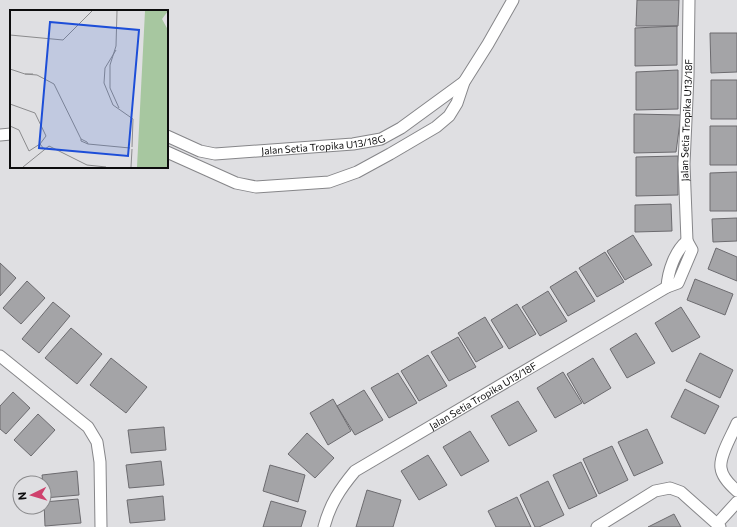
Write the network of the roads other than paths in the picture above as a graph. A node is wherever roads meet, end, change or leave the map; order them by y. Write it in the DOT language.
graph roads {
  1 [pos="513,0"];
  2 [pos="688,0"];
  3 [pos="464,82"];
  4 [pos="10,134"];
  5 [pos="0,135"];
  6 [pos="168,136"];
  7 [pos="168,152"];
  8 [pos="0,356"];
  9 [pos="737,423"];
  10 [pos="737,491"];
  11 [pos="737,502"];
  12 [pos="718,525"];
  13 [pos="101,527"];
  14 [pos="324,527"];
  15 [pos="597,527"];
  1 -- 3 [label="street"];
  2 -- 14 [label="street, Jalan Setia Tropika U13/18F"];
  3 -- 6 [label="street, Jalan Setia Tropika U13/18G"];
  3 -- 7 [label="street"];
  4 -- 5 [label="street"];
  8 -- 13 [label="street"];
  9 -- 10 [label="street"];
  11 -- 12 [label="street"];
  12 -- 15 [label="street"];
}
